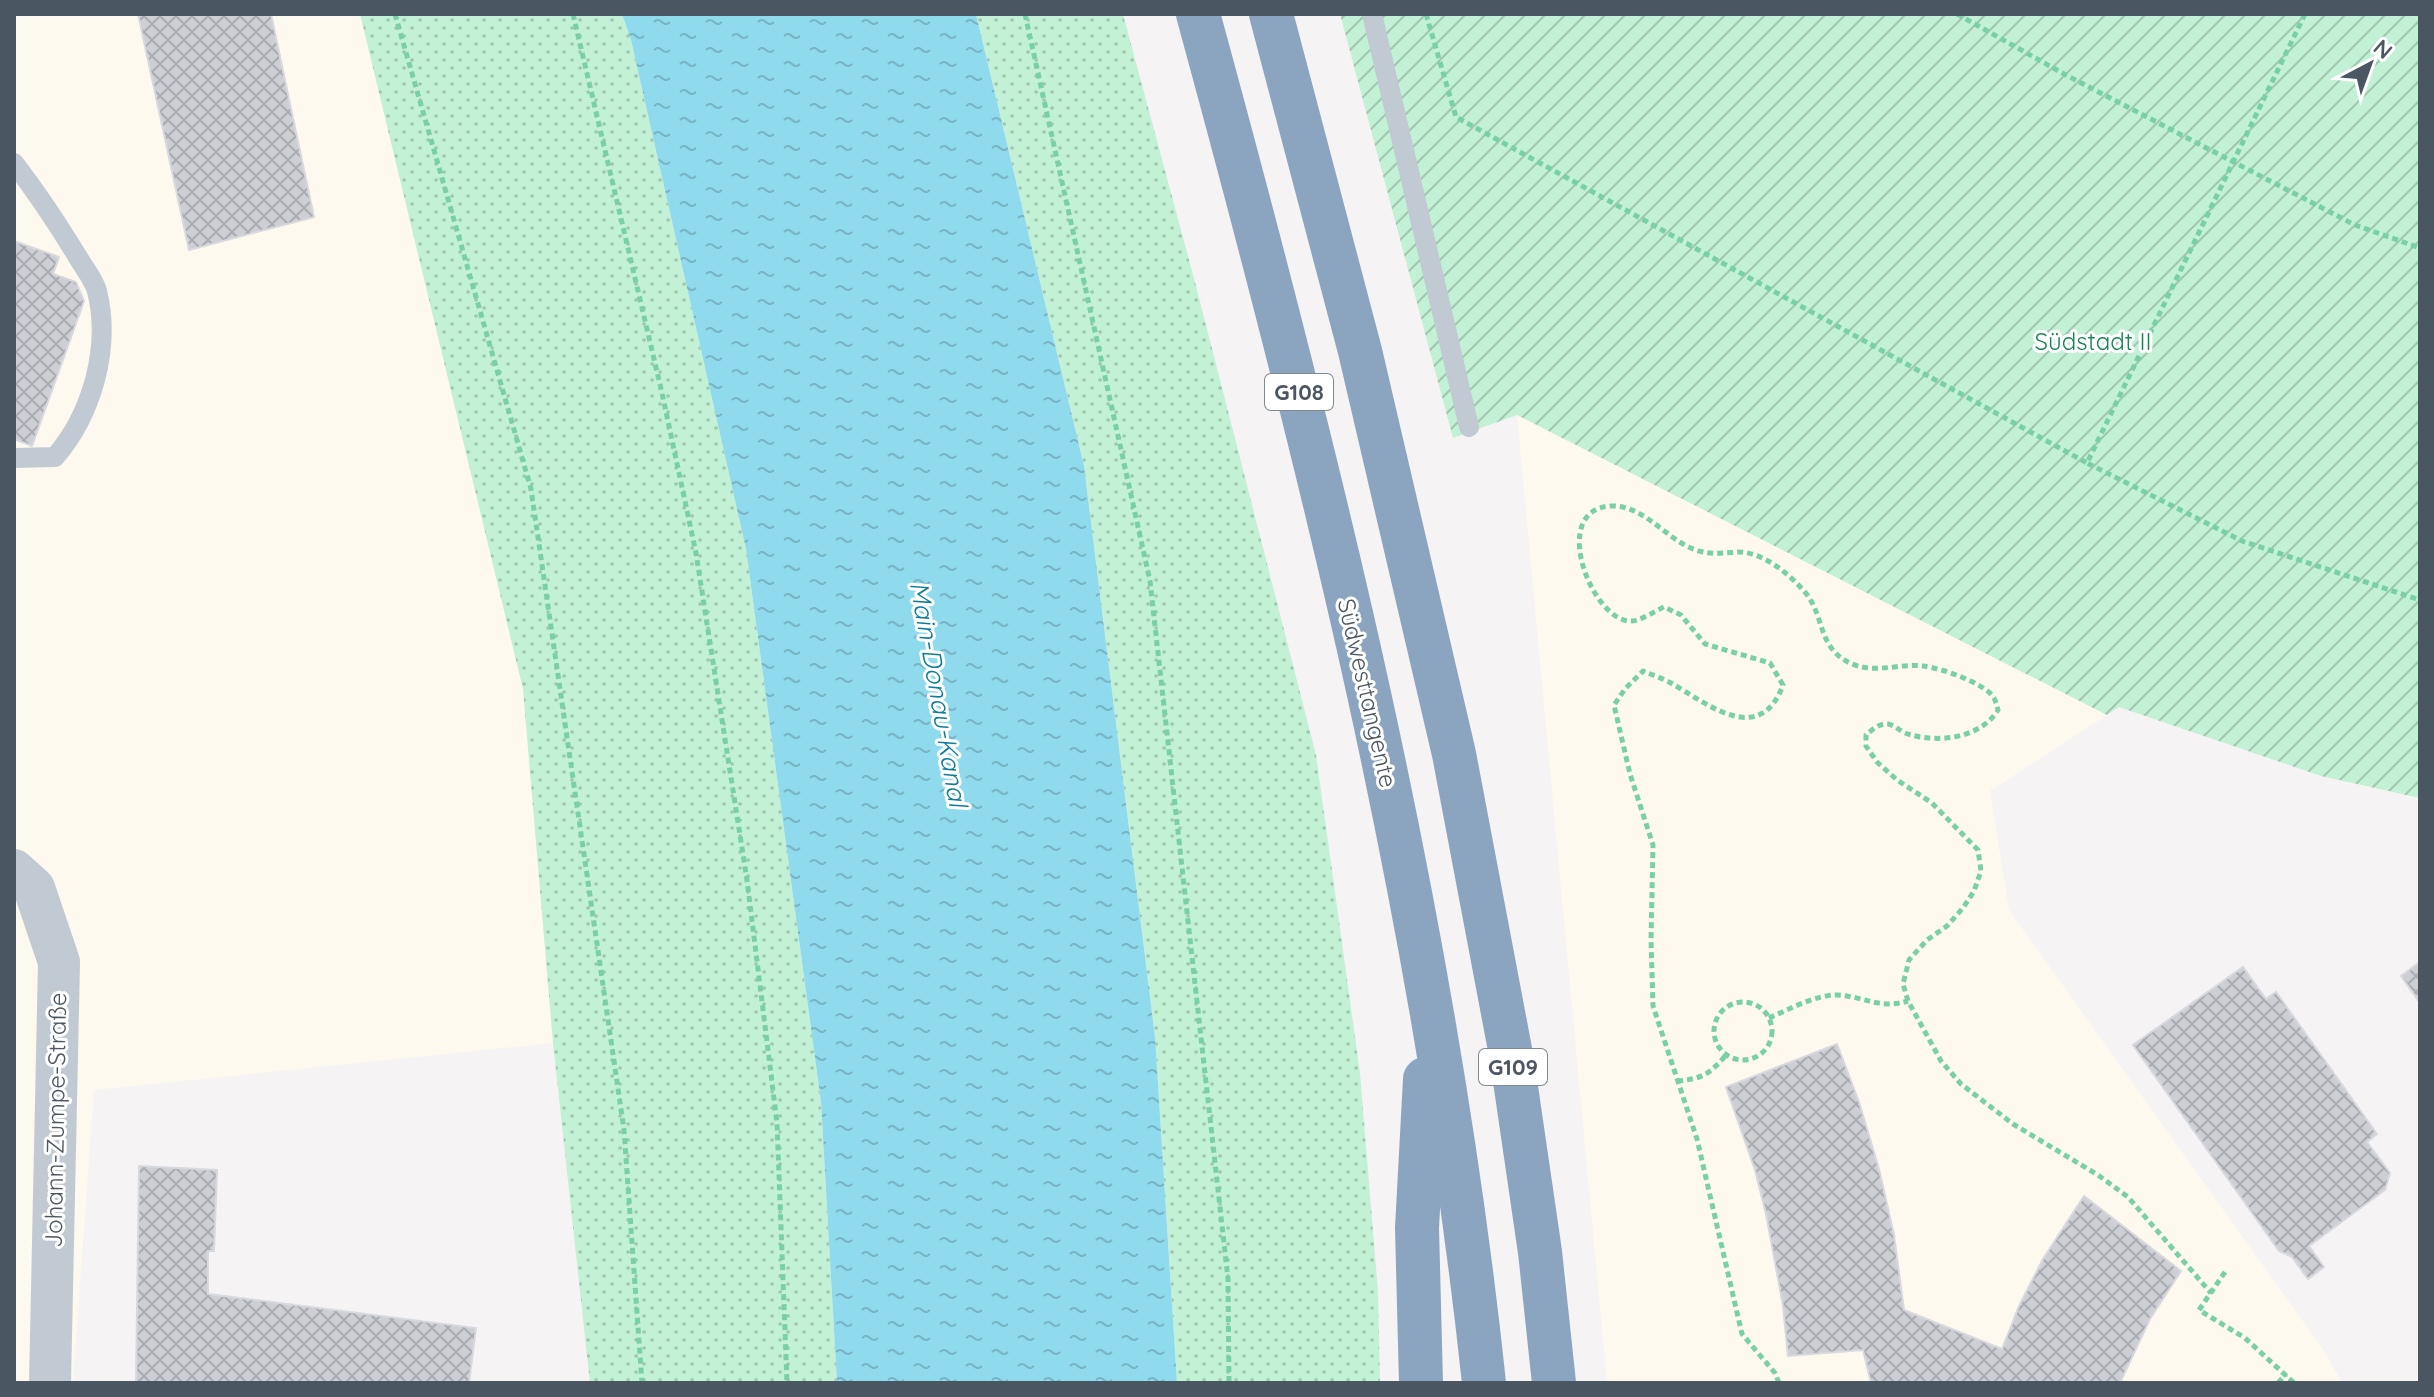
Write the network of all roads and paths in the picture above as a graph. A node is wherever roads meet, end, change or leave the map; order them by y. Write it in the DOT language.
graph roads {
  1 [pos="395,14"];
  2 [pos="573,14"];
  3 [pos="1025,14"];
  4 [pos="1198,14"];
  5 [pos="1271,14"];
  6 [pos="1372,14"];
  7 [pos="1426,14"];
  8 [pos="1957,14"];
  9 [pos="2305,14"];
  10 [pos="2233,161"];
  11 [pos="14,163"];
  12 [pos="2420,248"];
  13 [pos="1469,427"];
  14 [pos="14,458"];
  15 [pos="2087,463"];
  16 [pos="2420,600"];
  17 [pos="1454,754"];
  18 [pos="1387,773"];
  19 [pos="14,870"];
  20 [pos="1430,993"];
  21 [pos="1908,1001"];
  22 [pos="1769,1018"];
  23 [pos="1726,1055"];
  24 [pos="1676,1081"];
  25 [pos="2225,1272"];
  26 [pos="2211,1293"];
  27 [pos="2286,1374"];
  28 [pos="50,1383"];
  29 [pos="642,1383"];
  30 [pos="787,1383"];
  31 [pos="1229,1383"];
  32 [pos="1421,1383"];
  33 [pos="1484,1383"];
  34 [pos="1554,1383"];
  35 [pos="1779,1383"];
  36 [pos="2278,1383"];
  37 [pos="2294,1383"];
  1 -- 29 [label="path"];
  2 -- 30 [label="path"];
  3 -- 31 [label="path"];
  4 -- 18 [label="highway, Südwesttangente / G108"];
  5 -- 17 [label="highway, G108"];
  6 -- 13 [label="lane"];
  7 -- 15 [label="path"];
  8 -- 10 [label="path"];
  9 -- 10 [label="path"];
  10 -- 12 [label="path"];
  10 -- 15 [label="path"];
  11 -- 14 [label="lane"];
  15 -- 16 [label="path"];
  17 -- 34 [label="highway, G109"];
  18 -- 20 [label="highway, Südwesttangente / G109"];
  19 -- 28 [label="street, Johann-Zumpe-Straße"];
  20 -- 32 [label="highway"];
  20 -- 33 [label="highway, Südwesttangente / G109"];
  21 -- 22 [label="path"];
  21 -- 24 [label="path"];
  21 -- 26 [label="path"];
  22 -- 23 [label="path"];
  22 -- 23 [label="path"];
  23 -- 24 [label="path"];
  24 -- 35 [label="path"];
  25 -- 26 [label="path"];
  26 -- 27 [label="path"];
  27 -- 36 [label="path"];
  27 -- 37 [label="path"];
}
